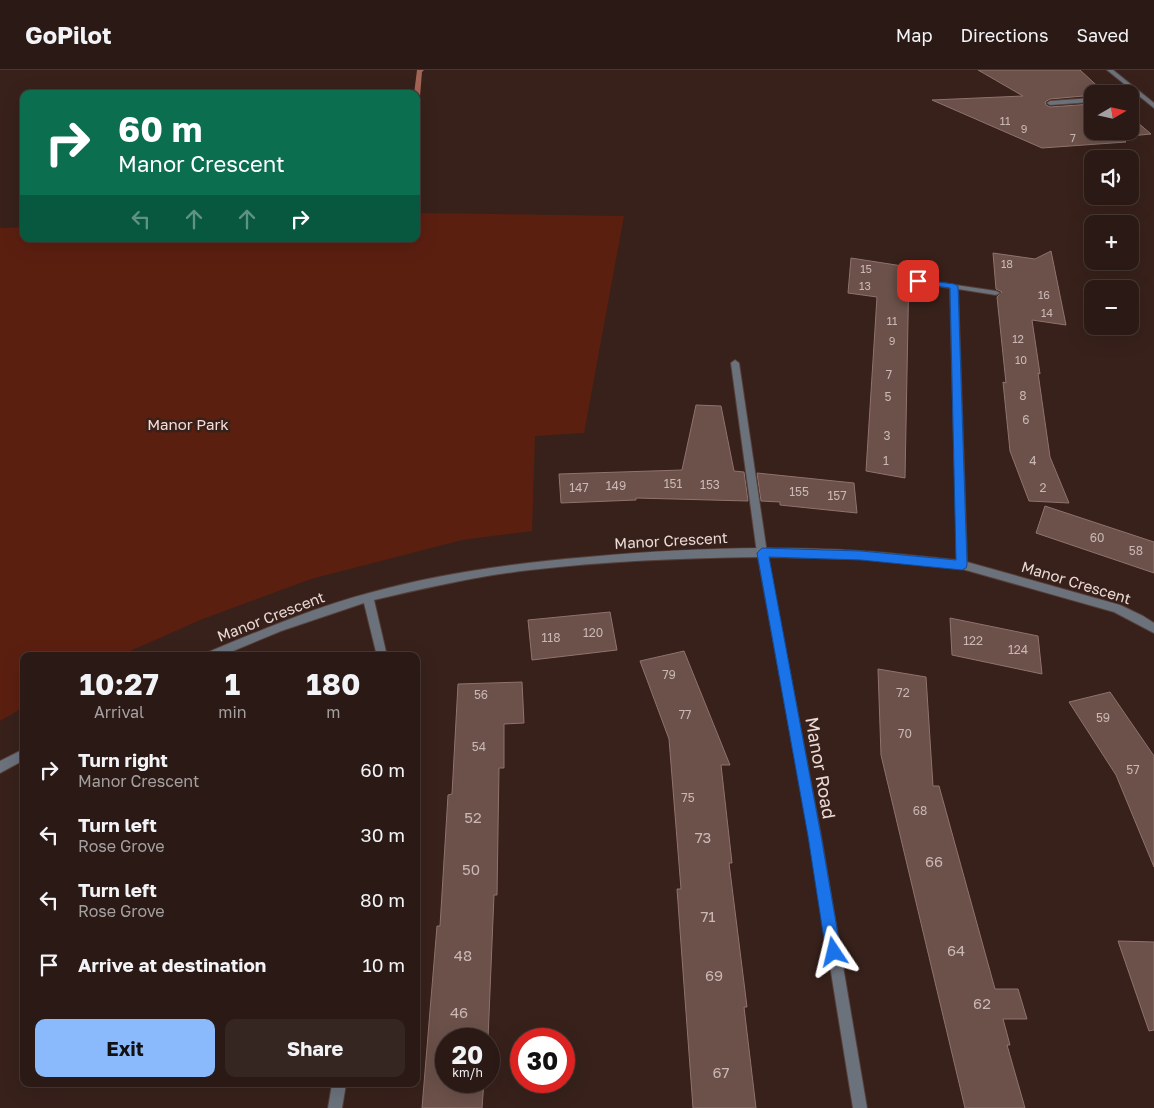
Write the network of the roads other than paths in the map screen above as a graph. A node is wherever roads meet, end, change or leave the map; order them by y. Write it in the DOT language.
graph roads {
  1 [pos="1110,70"];
  2 [pos="1140,96"];
  3 [pos="1084,101"];
  4 [pos="1050,103"];
  5 [pos="1154,106"];
  6 [pos="918,281"];
  7 [pos="954,286"];
  8 [pos="996,293"];
  9 [pos="734,363"];
  10 [pos="762,553"];
  11 [pos="962,565"];
  12 [pos="368,597"];
  13 [pos="1154,629"];
  14 [pos="220,652"];
  15 [pos="381,652"];
  16 [pos="20,756"];
  17 [pos="0,767"];
  18 [pos="338,1087"];
  19 [pos="335,1108"];
  20 [pos="860,1108"];
  1 -- 2 [label="street"];
  2 -- 5 [label="street"];
  3 -- 4 [label="street"];
  6 -- 7 [label="street"];
  7 -- 8 [label="street"];
  7 -- 11 [label="street"];
  9 -- 10 [label="street, Manor Road"];
  10 -- 11 [label="street, Manor Crescent"];
  10 -- 12 [label="street, Manor Crescent"];
  10 -- 20 [label="street, Manor Road"];
  11 -- 13 [label="street, Manor Crescent"];
  12 -- 14 [label="street, Manor Crescent"];
  12 -- 15 [label="street"];
  16 -- 17 [label="street"];
  18 -- 19 [label="street"];
}
